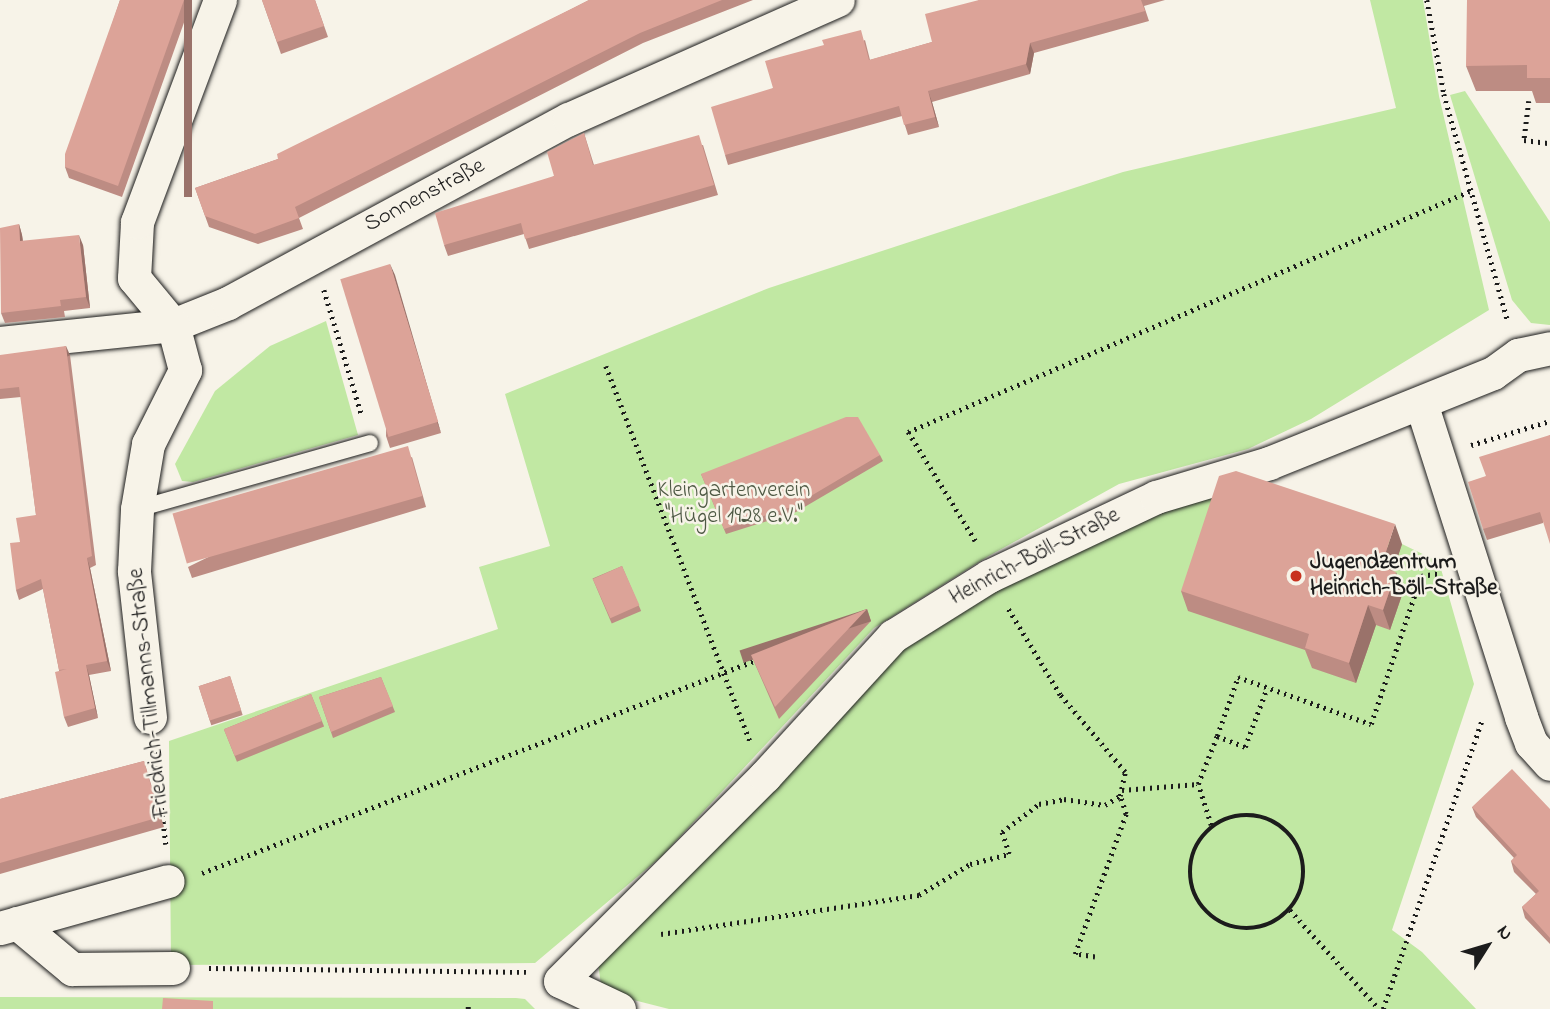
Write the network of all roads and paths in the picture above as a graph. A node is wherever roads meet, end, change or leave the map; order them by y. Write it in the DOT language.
graph roads {
  1 [pos="220,0"];
  2 [pos="838,0"];
  3 [pos="1427,0"];
  4 [pos="1529,101"];
  5 [pos="1550,143"];
  6 [pos="1470,191"];
  7 [pos="332,310"];
  8 [pos="173,325"];
  9 [pos="0,343"];
  10 [pos="1550,348"];
  11 [pos="1518,355"];
  12 [pos="606,366"];
  13 [pos="1421,403"];
  14 [pos="1550,421"];
  15 [pos="370,443"];
  16 [pos="1437,455"];
  17 [pos="137,509"];
  18 [pos="980,562"];
  19 [pos="1471,567"];
  20 [pos="772,654"];
  21 [pos="1501,660"];
  22 [pos="722,674"];
  23 [pos="1267,688"];
  24 [pos="150,717"];
  25 [pos="1217,736"];
  26 [pos="1550,764"];
  27 [pos="765,776"];
  28 [pos="1198,784"];
  29 [pos="1121,793"];
  30 [pos="1211,826"];
  31 [pos="168,881"];
  32 [pos="1290,910"];
  33 [pos="9,926"];
  34 [pos="656,934"];
  35 [pos="1096,957"];
  36 [pos="173,968"];
  37 [pos="560,981"];
  38 [pos="619,1009"];
  39 [pos="1381,1009"];
  1 -- 8 [label="street, Friedrich-Tillmanns-Straße"];
  2 -- 8 [label="street, Sonnenstraße"];
  3 -- 6 [label="path"];
  4 -- 5 [label="path"];
  6 -- 11 [label="path"];
  6 -- 18 [label="path"];
  7 -- 15 [label="path"];
  8 -- 9 [label="street, Sonnenstraße"];
  8 -- 17 [label="street, Friedrich-Tillmanns-Straße"];
  10 -- 11 [label="street, Heinrich-Böll-Straße"];
  11 -- 13 [label="street, Heinrich-Böll-Straße"];
  12 -- 22 [label="path"];
  13 -- 16 [label="street"];
  13 -- 18 [label="street, Heinrich-Böll-Straße"];
  14 -- 16 [label="path"];
  15 -- 17 [label="lane"];
  16 -- 19 [label="street"];
  17 -- 24 [label="street, Friedrich-Tillmanns-Straße"];
  18 -- 27 [label="street, Heinrich-Böll-Straße"];
  18 -- 29 [label="path"];
  19 -- 21 [label="street"];
  19 -- 23 [label="path"];
  20 -- 22 [label="path"];
  21 -- 26 [label="street"];
  21 -- 39 [label="path"];
  22 -- 27 [label="path"];
  22 -- 31 [label="path"];
  23 -- 25 [label="path"];
  23 -- 25 [label="path"];
  24 -- 31 [label="path, Friedrich-Tillmanns-Straße"];
  25 -- 28 [label="path"];
  27 -- 37 [label="street, Heinrich-Böll-Straße"];
  28 -- 29 [label="path"];
  28 -- 30 [label="path"];
  29 -- 34 [label="path"];
  29 -- 35 [label="path"];
  30 -- 32 [label="path"];
  30 -- 32 [label="path"];
  31 -- 33 [label="street"];
  32 -- 39 [label="path"];
  33 -- 36 [label="street"];
  36 -- 37 [label="path"];
  37 -- 38 [label="street"];
}
